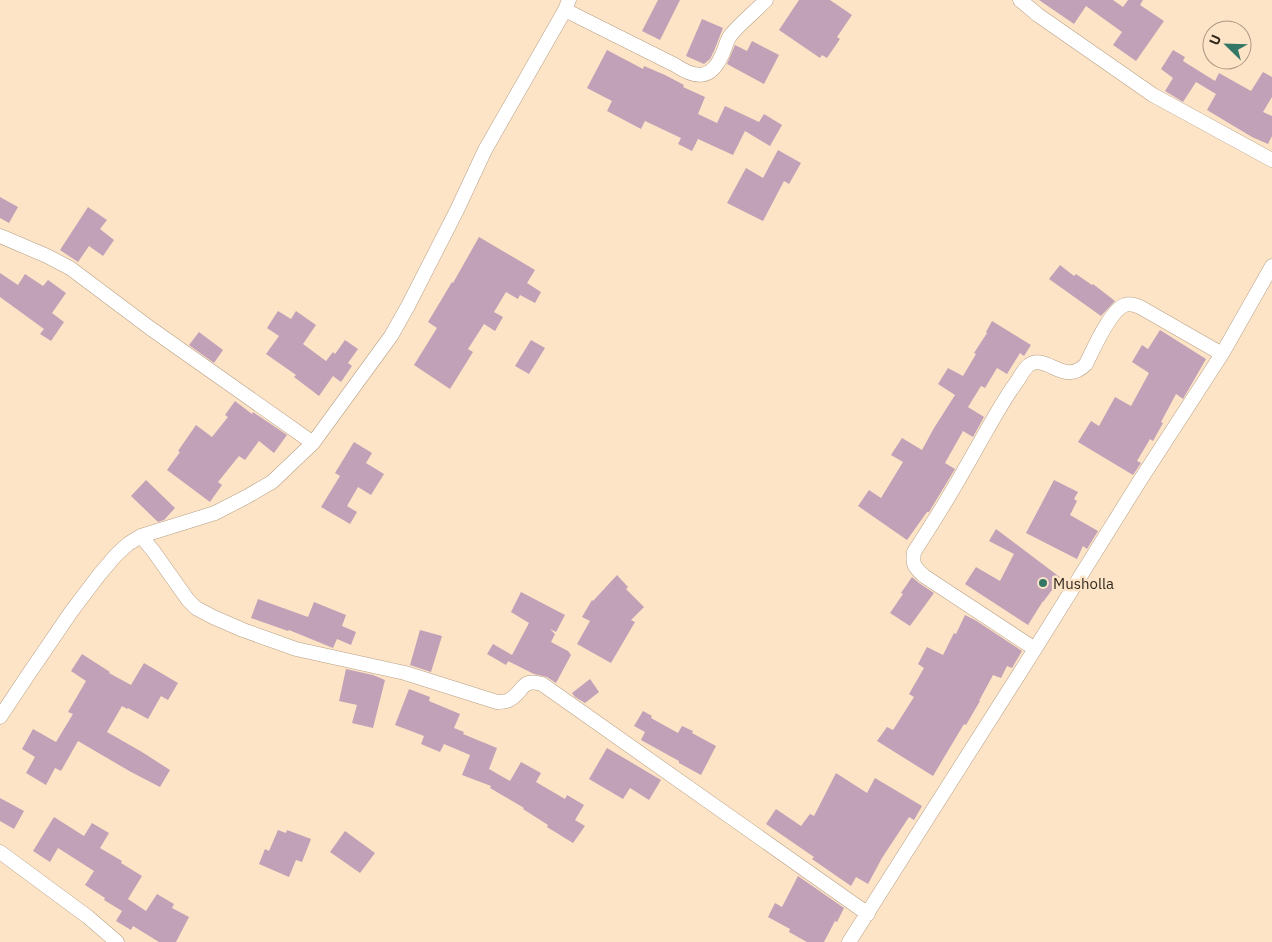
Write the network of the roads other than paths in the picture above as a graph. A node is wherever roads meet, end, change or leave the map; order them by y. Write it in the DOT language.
graph roads {
  1 [pos="766,0"];
  2 [pos="1020,0"];
  3 [pos="567,5"];
  4 [pos="1272,160"];
  5 [pos="0,236"];
  6 [pos="1272,266"];
  7 [pos="1222,354"];
  8 [pos="313,444"];
  9 [pos="141,536"];
  10 [pos="1035,649"];
  11 [pos="0,718"];
  12 [pos="0,852"];
  13 [pos="868,914"];
  14 [pos="117,942"];
  15 [pos="849,942"];
  1 -- 3 [label="street"];
  2 -- 4 [label="street"];
  3 -- 8 [label="street"];
  5 -- 8 [label="street"];
  6 -- 7 [label="street"];
  7 -- 10 [label="street"];
  7 -- 10 [label="street"];
  8 -- 9 [label="street"];
  9 -- 11 [label="street"];
  9 -- 13 [label="street"];
  10 -- 13 [label="street"];
  12 -- 14 [label="street"];
  13 -- 15 [label="street"];
}
